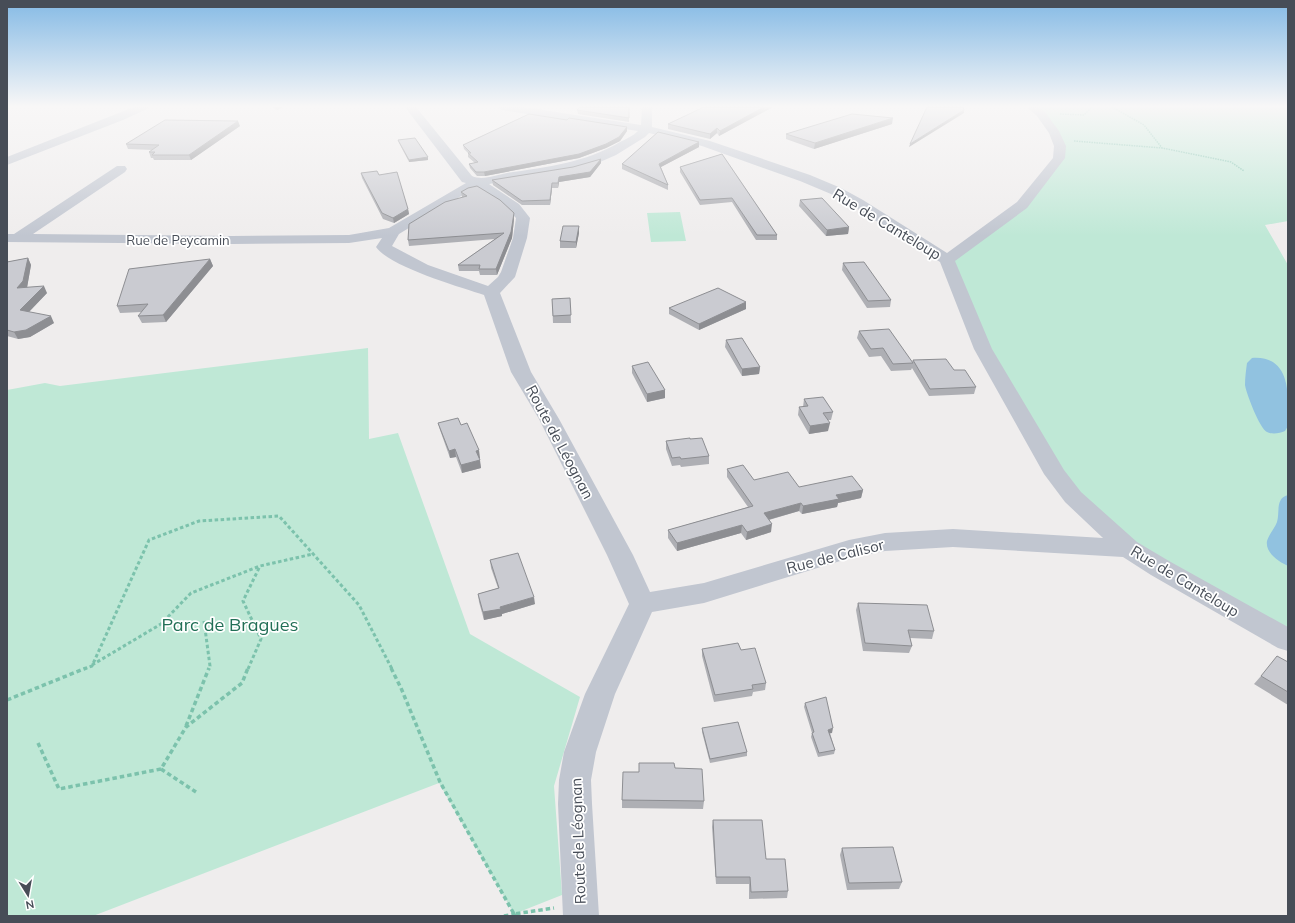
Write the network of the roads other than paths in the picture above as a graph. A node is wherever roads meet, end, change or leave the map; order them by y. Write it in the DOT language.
graph roads {
  1 [pos="35,150"];
  2 [pos="444,150"];
  3 [pos="615,150"];
  4 [pos="726,150"];
  5 [pos="1060,150"];
  6 [pos="7,161"];
  7 [pos="121,168"];
  8 [pos="478,183"];
  9 [pos="393,231"];
  10 [pos="12,238"];
  11 [pos="350,239"];
  12 [pos="384,247"];
  13 [pos="947,260"];
  14 [pos="491,292"];
  15 [pos="1128,548"];
  16 [pos="642,604"];
  17 [pos="1288,640"];
  18 [pos="580,910"];
  1 -- 6 [label="street"];
  2 -- 8 [label="street"];
  3 -- 8 [label="street"];
  4 -- 13 [label="street, Rue de Canteloup"];
  5 -- 13 [label="street"];
  7 -- 10 [label="street"];
  8 -- 9 [label="street, Rue de Peycamin"];
  8 -- 14 [label="street"];
  9 -- 11 [label="street, Rue de Peycamin"];
  9 -- 12 [label="street"];
  10 -- 11 [label="street, Rue de Peycamin"];
  11 -- 12 [label="street, Rue de Peycamin"];
  12 -- 14 [label="street, Rue de Peycamin"];
  13 -- 15 [label="street, Rue de Canteloup"];
  14 -- 16 [label="street, Route de Léognan"];
  15 -- 16 [label="street, Rue de Calisor"];
  15 -- 17 [label="street, Rue de Canteloup"];
  16 -- 18 [label="street, Route de Léognan"];
}
